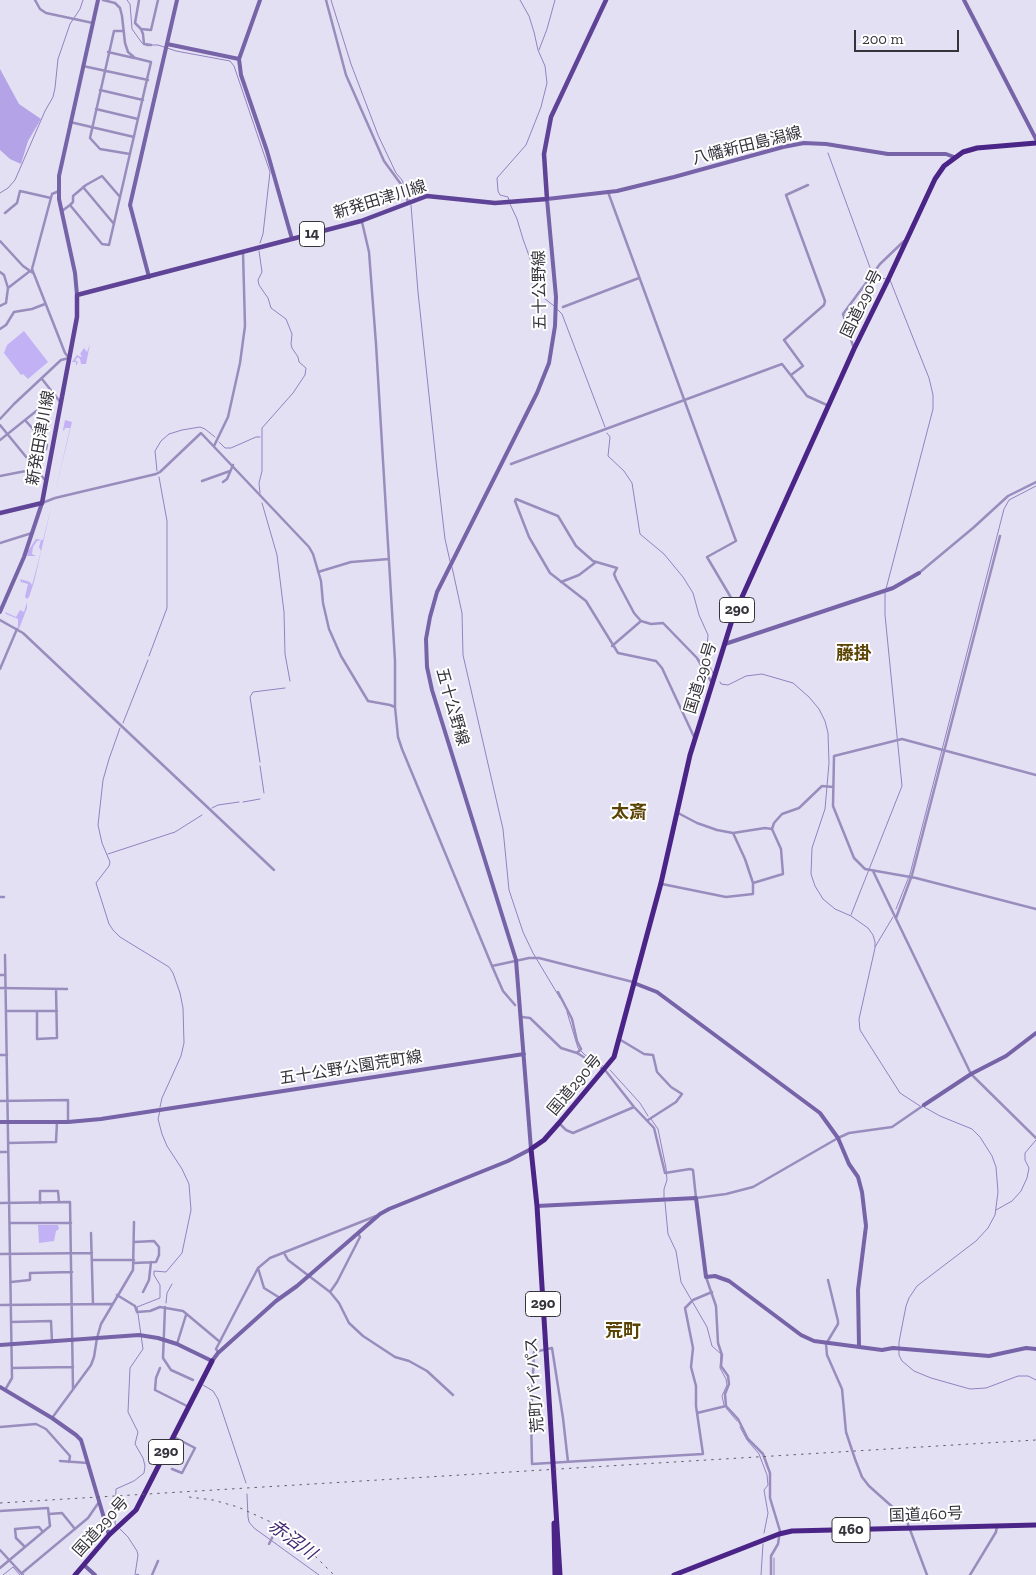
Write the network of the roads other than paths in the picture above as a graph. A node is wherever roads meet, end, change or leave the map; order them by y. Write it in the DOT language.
graph roads {
  1 [pos="35,0"];
  2 [pos="98,0"];
  3 [pos="103,0"];
  4 [pos="139,0"];
  5 [pos="158,0"];
  6 [pos="177,0"];
  7 [pos="260,0"];
  8 [pos="326,0"];
  9 [pos="606,0"];
  10 [pos="964,0"];
  11 [pos="93,23"];
  12 [pos="141,29"];
  13 [pos="123,31"];
  14 [pos="167,44"];
  15 [pos="151,45"];
  16 [pos="108,52"];
  17 [pos="135,58"];
  18 [pos="239,60"];
  19 [pos="82,66"];
  20 [pos="104,71"];
  21 [pos="148,80"];
  22 [pos="100,90"];
  23 [pos="143,100"];
  24 [pos="96,109"];
  25 [pos="138,119"];
  26 [pos="70,122"];
  27 [pos="92,126"];
  28 [pos="134,136"];
  29 [pos="1036,139"];
  30 [pos="1036,143"];
  31 [pos="130,154"];
  32 [pos="954,157"];
  33 [pos="808,185"];
  34 [pos="83,187"];
  35 [pos="59,191"];
  36 [pos="608,192"];
  37 [pos="120,197"];
  38 [pos="51,198"];
  39 [pos="547,199"];
  40 [pos="408,202"];
  41 [pos="70,205"];
  42 [pos="62,211"];
  43 [pos="5,213"];
  44 [pos="361,220"];
  45 [pos="114,224"];
  46 [pos="907,238"];
  47 [pos="292,239"];
  48 [pos="0,241"];
  49 [pos="244,252"];
  50 [pos="0,272"];
  51 [pos="31,272"];
  52 [pos="149,277"];
  53 [pos="639,278"];
  54 [pos="5,282"];
  55 [pos="0,284"];
  56 [pos="8,288"];
  57 [pos="77,295"];
  58 [pos="46,304"];
  59 [pos="0,306"];
  60 [pos="563,307"];
  61 [pos="0,329"];
  62 [pos="854,349"];
  63 [pos="69,358"];
  64 [pos="790,375"];
  65 [pos="42,379"];
  66 [pos="55,396"];
  67 [pos="684,400"];
  68 [pos="61,403"];
  69 [pos="829,406"];
  70 [pos="0,419"];
  71 [pos="25,420"];
  72 [pos="0,425"];
  73 [pos="8,434"];
  74 [pos="0,440"];
  75 [pos="47,445"];
  76 [pos="214,446"];
  77 [pos="52,452"];
  78 [pos="31,462"];
  79 [pos="510,464"];
  80 [pos="233,465"];
  81 [pos="36,469"];
  82 [pos="230,471"];
  83 [pos="0,476"];
  84 [pos="46,482"];
  85 [pos="202,482"];
  86 [pos="223,482"];
  87 [pos="1036,482"];
  88 [pos="42,503"];
  89 [pos="0,513"];
  90 [pos="32,533"];
  91 [pos="1000,536"];
  92 [pos="0,544"];
  93 [pos="389,559"];
  94 [pos="596,562"];
  95 [pos="318,572"];
  96 [pos="918,573"];
  97 [pos="561,582"];
  98 [pos="0,612"];
  99 [pos="733,617"];
  100 [pos="0,620"];
  101 [pos="641,621"];
  102 [pos="17,628"];
  103 [pos="725,644"];
  104 [pos="612,646"];
  105 [pos="0,669"];
  106 [pos="713,684"];
  107 [pos="395,707"];
  108 [pos="695,740"];
  109 [pos="945,751"];
  110 [pos="1036,775"];
  111 [pos="833,787"];
  112 [pos="677,812"];
  113 [pos="772,829"];
  114 [pos="733,832"];
  115 [pos="274,870"];
  116 [pos="874,871"];
  117 [pos="911,877"];
  118 [pos="661,883"];
  119 [pos="753,883"];
  120 [pos="1036,910"];
  121 [pos="896,918"];
  122 [pos="5,955"];
  123 [pos="516,960"];
  124 [pos="492,966"];
  125 [pos="0,975"];
  126 [pos="6,975"];
  127 [pos="634,982"];
  128 [pos="0,988"];
  129 [pos="6,988"];
  130 [pos="56,989"];
  131 [pos="67,989"];
  132 [pos="558,992"];
  133 [pos="515,1005"];
  134 [pos="6,1011"];
  135 [pos="37,1011"];
  136 [pos="57,1011"];
  137 [pos="522,1017"];
  138 [pos="1036,1033"];
  139 [pos="619,1039"];
  140 [pos="577,1053"];
  141 [pos="7,1054"];
  142 [pos="524,1054"];
  143 [pos="0,1055"];
  144 [pos="605,1070"];
  145 [pos="971,1074"];
  146 [pos="0,1101"];
  147 [pos="8,1101"];
  148 [pos="924,1105"];
  149 [pos="634,1107"];
  150 [pos="648,1120"];
  151 [pos="0,1122"];
  152 [pos="8,1122"];
  153 [pos="57,1122"];
  154 [pos="68,1122"];
  155 [pos="559,1123"];
  156 [pos="838,1138"];
  157 [pos="1036,1138"];
  158 [pos="8,1143"];
  159 [pos="531,1150"];
  160 [pos="0,1152"];
  161 [pos="8,1152"];
  162 [pos="696,1198"];
  163 [pos="59,1202"];
  164 [pos="0,1203"];
  165 [pos="9,1203"];
  166 [pos="40,1203"];
  167 [pos="537,1206"];
  168 [pos="378,1215"];
  169 [pos="134,1222"];
  170 [pos="10,1223"];
  171 [pos="71,1223"];
  172 [pos="92,1233"];
  173 [pos="358,1233"];
  174 [pos="134,1242"];
  175 [pos="72,1253"];
  176 [pos="92,1253"];
  177 [pos="284,1253"];
  178 [pos="0,1254"];
  179 [pos="10,1254"];
  180 [pos="92,1260"];
  181 [pos="134,1262"];
  182 [pos="152,1262"];
  183 [pos="258,1268"];
  184 [pos="72,1272"];
  185 [pos="308,1276"];
  186 [pos="706,1277"];
  187 [pos="828,1280"];
  188 [pos="11,1282"];
  189 [pos="143,1292"];
  190 [pos="330,1292"];
  191 [pos="712,1292"];
  192 [pos="118,1295"];
  193 [pos="280,1298"];
  194 [pos="72,1304"];
  195 [pos="93,1304"];
  196 [pos="112,1304"];
  197 [pos="0,1305"];
  198 [pos="11,1305"];
  199 [pos="165,1307"];
  200 [pos="186,1314"];
  201 [pos="11,1322"];
  202 [pos="97,1338"];
  203 [pos="73,1340"];
  204 [pos="163,1340"];
  205 [pos="52,1342"];
  206 [pos="220,1342"];
  207 [pos="12,1344"];
  208 [pos="177,1344"];
  209 [pos="826,1344"];
  210 [pos="0,1345"];
  211 [pos="859,1346"];
  212 [pos="1036,1348"];
  213 [pos="546,1349"];
  214 [pos="218,1354"];
  215 [pos="212,1361"];
  216 [pos="73,1367"];
  217 [pos="12,1368"];
  218 [pos="160,1368"];
  219 [pos="193,1380"];
  220 [pos="0,1387"];
  221 [pos="73,1388"];
  222 [pos="4,1390"];
  223 [pos="453,1395"];
  224 [pos="726,1406"];
  225 [pos="189,1407"];
  226 [pos="697,1413"];
  227 [pos="52,1418"];
  228 [pos="0,1427"];
  229 [pos="174,1437"];
  230 [pos="60,1461"];
  231 [pos="69,1462"];
  232 [pos="568,1462"];
  233 [pos="88,1463"];
  234 [pos="172,1469"];
  235 [pos="555,1500"];
  236 [pos="99,1501"];
  237 [pos="0,1511"];
  238 [pos="49,1514"];
  239 [pos="1036,1525"];
  240 [pos="997,1526"];
  241 [pos="911,1528"];
  242 [pos="75,1529"];
  243 [pos="43,1532"];
  244 [pos="779,1534"];
  245 [pos="108,1535"];
  246 [pos="273,1536"];
  247 [pos="269,1544"];
  248 [pos="25,1547"];
  249 [pos="1,1551"];
  250 [pos="10,1560"];
  251 [pos="158,1561"];
  252 [pos="84,1565"];
  253 [pos="0,1568"];
  254 [pos="22,1574"];
  255 [pos="75,1575"];
  256 [pos="95,1575"];
  257 [pos="152,1575"];
  258 [pos="554,1575"];
  259 [pos="560,1575"];
  260 [pos="674,1575"];
  261 [pos="771,1575"];
  262 [pos="928,1575"];
  263 [pos="970,1575"];
  1 -- 11 [label="street"];
  2 -- 11 [label="street"];
  3 -- 13 [label="street"];
  4 -- 12 [label="street"];
  5 -- 12 [label="street"];
  6 -- 14 [label="street"];
  7 -- 18 [label="street"];
  8 -- 40 [label="street"];
  9 -- 39 [label="main road"];
  10 -- 29 [label="street"];
  11 -- 19 [label="street"];
  12 -- 15 [label="street"];
  13 -- 16 [label="street"];
  13 -- 17 [label="street"];
  14 -- 18 [label="street"];
  14 -- 52 [label="street"];
  16 -- 17 [label="street"];
  16 -- 20 [label="street"];
  17 -- 21 [label="street"];
  18 -- 47 [label="street"];
  19 -- 20 [label="street"];
  19 -- 26 [label="street"];
  20 -- 21 [label="street"];
  20 -- 22 [label="street"];
  21 -- 23 [label="street"];
  22 -- 23 [label="street"];
  22 -- 24 [label="street"];
  23 -- 25 [label="street"];
  24 -- 25 [label="street"];
  24 -- 27 [label="street"];
  25 -- 28 [label="street"];
  26 -- 27 [label="street"];
  26 -- 35 [label="street"];
  27 -- 28 [label="street"];
  27 -- 31 [label="street"];
  28 -- 31 [label="street"];
  30 -- 32 [label="highway, 国道290号 / 290"];
  31 -- 37 [label="street"];
  32 -- 36 [label="street, 八幡新田島潟線"];
  32 -- 46 [label="highway, 国道290号 / 290"];
  33 -- 64 [label="street"];
  34 -- 37 [label="street"];
  34 -- 41 [label="street"];
  34 -- 45 [label="street"];
  35 -- 38 [label="street"];
  35 -- 42 [label="street"];
  36 -- 39 [label="street, 八幡新田島潟線"];
  36 -- 53 [label="street"];
  37 -- 45 [label="street"];
  38 -- 43 [label="street"];
  38 -- 51 [label="street"];
  39 -- 40 [label="main road, 新発田津川線 / 14"];
  39 -- 123 [label="street, 五十公野線"];
  40 -- 44 [label="main road, 新発田津川線 / 14"];
  41 -- 42 [label="street"];
  41 -- 45 [label="street"];
  42 -- 57 [label="street"];
  44 -- 47 [label="main road, 新発田津川線 / 14"];
  44 -- 93 [label="street"];
  46 -- 62 [label="highway, 国道290号 / 290"];
  46 -- 62 [label="street"];
  47 -- 49 [label="main road, 新発田津川線 / 14"];
  48 -- 51 [label="street"];
  49 -- 52 [label="main road, 新発田津川線 / 14"];
  49 -- 76 [label="street"];
  50 -- 54 [label="street"];
  51 -- 56 [label="street"];
  51 -- 58 [label="street"];
  52 -- 57 [label="main road, 新発田津川線 / 14"];
  53 -- 60 [label="street"];
  53 -- 67 [label="street"];
  54 -- 55 [label="street"];
  54 -- 56 [label="street"];
  56 -- 59 [label="street"];
  57 -- 63 [label="main road, 新発田津川線"];
  58 -- 61 [label="street"];
  58 -- 63 [label="street"];
  62 -- 69 [label="highway, 国道290号 / 290"];
  63 -- 65 [label="street"];
  63 -- 68 [label="main road, 新発田津川線"];
  64 -- 67 [label="street"];
  64 -- 69 [label="street"];
  65 -- 66 [label="street"];
  65 -- 70 [label="street"];
  66 -- 68 [label="street"];
  66 -- 71 [label="street"];
  67 -- 79 [label="street"];
  67 -- 99 [label="street"];
  68 -- 77 [label="main road, 新発田津川線"];
  69 -- 99 [label="highway, 国道290号 / 290"];
  71 -- 73 [label="street"];
  71 -- 75 [label="street"];
  72 -- 73 [label="street"];
  73 -- 74 [label="street"];
  73 -- 78 [label="street"];
  75 -- 77 [label="street"];
  75 -- 78 [label="street"];
  76 -- 80 [label="street"];
  76 -- 88 [label="street"];
  77 -- 84 [label="main road, 新発田津川線"];
  78 -- 81 [label="street"];
  80 -- 82 [label="street"];
  80 -- 95 [label="street"];
  81 -- 83 [label="street"];
  81 -- 84 [label="street"];
  82 -- 85 [label="street"];
  82 -- 86 [label="street"];
  84 -- 88 [label="main road, 新発田津川線"];
  87 -- 96 [label="street"];
  88 -- 89 [label="main road"];
  88 -- 90 [label="street"];
  90 -- 92 [label="street"];
  90 -- 98 [label="street"];
  91 -- 109 [label="street"];
  93 -- 95 [label="street"];
  93 -- 107 [label="street"];
  94 -- 97 [label="street"];
  94 -- 97 [label="street"];
  94 -- 101 [label="street"];
  95 -- 107 [label="street"];
  96 -- 103 [label="street"];
  97 -- 104 [label="street"];
  99 -- 103 [label="highway, 国道290号 / 290"];
  100 -- 102 [label="street"];
  101 -- 104 [label="street"];
  101 -- 106 [label="street"];
  102 -- 105 [label="street"];
  102 -- 115 [label="street"];
  103 -- 106 [label="highway, 国道290号 / 290"];
  104 -- 108 [label="street"];
  106 -- 108 [label="highway, 国道290号 / 290"];
  107 -- 124 [label="street"];
  108 -- 112 [label="highway, 国道290号 / 290"];
  109 -- 110 [label="street"];
  109 -- 111 [label="street"];
  109 -- 117 [label="street"];
  111 -- 113 [label="street"];
  111 -- 116 [label="street"];
  112 -- 114 [label="street"];
  112 -- 118 [label="highway, 国道290号 / 290"];
  113 -- 114 [label="street"];
  113 -- 119 [label="street"];
  114 -- 119 [label="street"];
  116 -- 117 [label="street"];
  116 -- 121 [label="street"];
  117 -- 120 [label="street"];
  117 -- 121 [label="street"];
  118 -- 119 [label="street"];
  118 -- 127 [label="highway, 国道290号 / 290"];
  121 -- 145 [label="street"];
  122 -- 126 [label="street"];
  123 -- 124 [label="street"];
  123 -- 127 [label="street"];
  123 -- 137 [label="street, 五十公野線"];
  124 -- 133 [label="street"];
  125 -- 126 [label="street"];
  126 -- 129 [label="street"];
  127 -- 139 [label="highway, 国道290号 / 290"];
  127 -- 156 [label="street"];
  128 -- 129 [label="street"];
  129 -- 130 [label="street"];
  129 -- 134 [label="street"];
  130 -- 131 [label="street"];
  130 -- 136 [label="street"];
  132 -- 140 [label="street"];
  134 -- 135 [label="street"];
  134 -- 141 [label="street"];
  135 -- 136 [label="street"];
  135 -- 136 [label="street"];
  137 -- 140 [label="street"];
  137 -- 142 [label="street, 五十公野線"];
  138 -- 145 [label="street"];
  139 -- 144 [label="highway, 国道290号 / 290"];
  139 -- 150 [label="street"];
  140 -- 144 [label="street"];
  141 -- 143 [label="street"];
  141 -- 147 [label="street"];
  142 -- 154 [label="street, 五十公野公園荒町線"];
  142 -- 159 [label="street, 五十公野線"];
  144 -- 149 [label="street"];
  144 -- 155 [label="highway, 国道290号 / 290"];
  145 -- 148 [label="street"];
  145 -- 157 [label="street"];
  146 -- 147 [label="street"];
  147 -- 152 [label="street"];
  147 -- 154 [label="street"];
  148 -- 156 [label="street"];
  149 -- 150 [label="street"];
  149 -- 155 [label="street"];
  150 -- 162 [label="street"];
  151 -- 152 [label="street"];
  152 -- 153 [label="street"];
  152 -- 158 [label="street"];
  153 -- 154 [label="street"];
  153 -- 158 [label="street"];
  155 -- 159 [label="highway, 国道290号 / 290"];
  156 -- 162 [label="street"];
  156 -- 211 [label="street"];
  158 -- 161 [label="street"];
  159 -- 167 [label="highway, 荒町バイパス / 290"];
  159 -- 168 [label="street"];
  160 -- 161 [label="street"];
  161 -- 165 [label="street"];
  162 -- 167 [label="street"];
  162 -- 186 [label="street"];
  163 -- 166 [label="street"];
  163 -- 166 [label="street"];
  163 -- 171 [label="street"];
  164 -- 165 [label="street"];
  165 -- 166 [label="street"];
  165 -- 170 [label="street"];
  167 -- 213 [label="highway, 荒町バイパス / 290"];
  168 -- 173 [label="street"];
  168 -- 177 [label="street"];
  169 -- 174 [label="street"];
  170 -- 171 [label="street"];
  170 -- 179 [label="street"];
  171 -- 175 [label="street"];
  172 -- 176 [label="street"];
  173 -- 185 [label="street"];
  173 -- 190 [label="street"];
  174 -- 181 [label="street"];
  174 -- 182 [label="street"];
  175 -- 176 [label="street"];
  175 -- 179 [label="street"];
  175 -- 184 [label="street"];
  176 -- 180 [label="street"];
  177 -- 183 [label="street"];
  177 -- 185 [label="street"];
  178 -- 179 [label="street"];
  179 -- 188 [label="street"];
  180 -- 181 [label="street"];
  180 -- 195 [label="street"];
  181 -- 182 [label="street"];
  181 -- 192 [label="street"];
  182 -- 189 [label="street"];
  183 -- 193 [label="street"];
  183 -- 206 [label="street"];
  184 -- 188 [label="street"];
  184 -- 194 [label="street"];
  185 -- 190 [label="street"];
  185 -- 193 [label="street"];
  186 -- 191 [label="street"];
  186 -- 209 [label="street"];
  187 -- 209 [label="street"];
  188 -- 198 [label="street"];
  190 -- 223 [label="street"];
  191 -- 224 [label="street"];
  191 -- 226 [label="street"];
  192 -- 196 [label="street"];
  192 -- 199 [label="street"];
  193 -- 214 [label="street"];
  194 -- 195 [label="street"];
  194 -- 198 [label="street"];
  194 -- 203 [label="street"];
  195 -- 196 [label="street"];
  196 -- 202 [label="street"];
  197 -- 198 [label="street"];
  198 -- 201 [label="street"];
  199 -- 200 [label="street"];
  199 -- 204 [label="street"];
  200 -- 206 [label="street"];
  200 -- 208 [label="street"];
  201 -- 205 [label="street"];
  201 -- 207 [label="street"];
  202 -- 203 [label="street"];
  202 -- 204 [label="street"];
  202 -- 221 [label="street"];
  203 -- 205 [label="street"];
  203 -- 216 [label="street"];
  204 -- 208 [label="street"];
  204 -- 219 [label="street"];
  205 -- 207 [label="street"];
  206 -- 214 [label="street"];
  207 -- 210 [label="street"];
  207 -- 217 [label="street"];
  208 -- 215 [label="street"];
  209 -- 211 [label="street"];
  209 -- 241 [label="street"];
  211 -- 212 [label="street"];
  213 -- 232 [label="street"];
  213 -- 232 [label="street"];
  213 -- 235 [label="highway, 荒町バイパス / 290"];
  214 -- 215 [label="street"];
  215 -- 225 [label="highway, 国道290号 / 290"];
  216 -- 217 [label="street"];
  216 -- 221 [label="street"];
  217 -- 222 [label="street"];
  218 -- 225 [label="street"];
  220 -- 222 [label="street"];
  221 -- 227 [label="street"];
  222 -- 227 [label="street"];
  224 -- 226 [label="street"];
  224 -- 244 [label="street"];
  225 -- 229 [label="highway, 国道290号 / 290"];
  226 -- 232 [label="street"];
  227 -- 233 [label="street"];
  228 -- 231 [label="street"];
  229 -- 234 [label="street"];
  229 -- 245 [label="highway, 国道290号 / 290"];
  230 -- 231 [label="street"];
  231 -- 233 [label="street"];
  233 -- 236 [label="street"];
  235 -- 258 [label="highway, 荒町バイパス / 290"];
  235 -- 259 [label="highway, 荒町バイパス / 290"];
  236 -- 242 [label="street"];
  236 -- 245 [label="street"];
  237 -- 238 [label="street"];
  238 -- 242 [label="street"];
  238 -- 243 [label="street"];
  239 -- 240 [label="highway, 国道460号 / 460"];
  240 -- 241 [label="highway, 国道460号 / 460"];
  240 -- 263 [label="street"];
  241 -- 244 [label="highway, 国道460号 / 460"];
  241 -- 262 [label="street"];
  242 -- 254 [label="street"];
  243 -- 248 [label="street"];
  243 -- 248 [label="street"];
  244 -- 260 [label="highway, 国道460号 / 460"];
  244 -- 261 [label="street"];
  245 -- 252 [label="highway, 国道290号 / 290"];
  246 -- 247 [label="street"];
  248 -- 250 [label="street"];
  249 -- 250 [label="street"];
  250 -- 253 [label="street"];
  250 -- 254 [label="street"];
  251 -- 257 [label="street"];
  252 -- 255 [label="highway, 国道290号 / 290"];
  252 -- 256 [label="street"];
}
